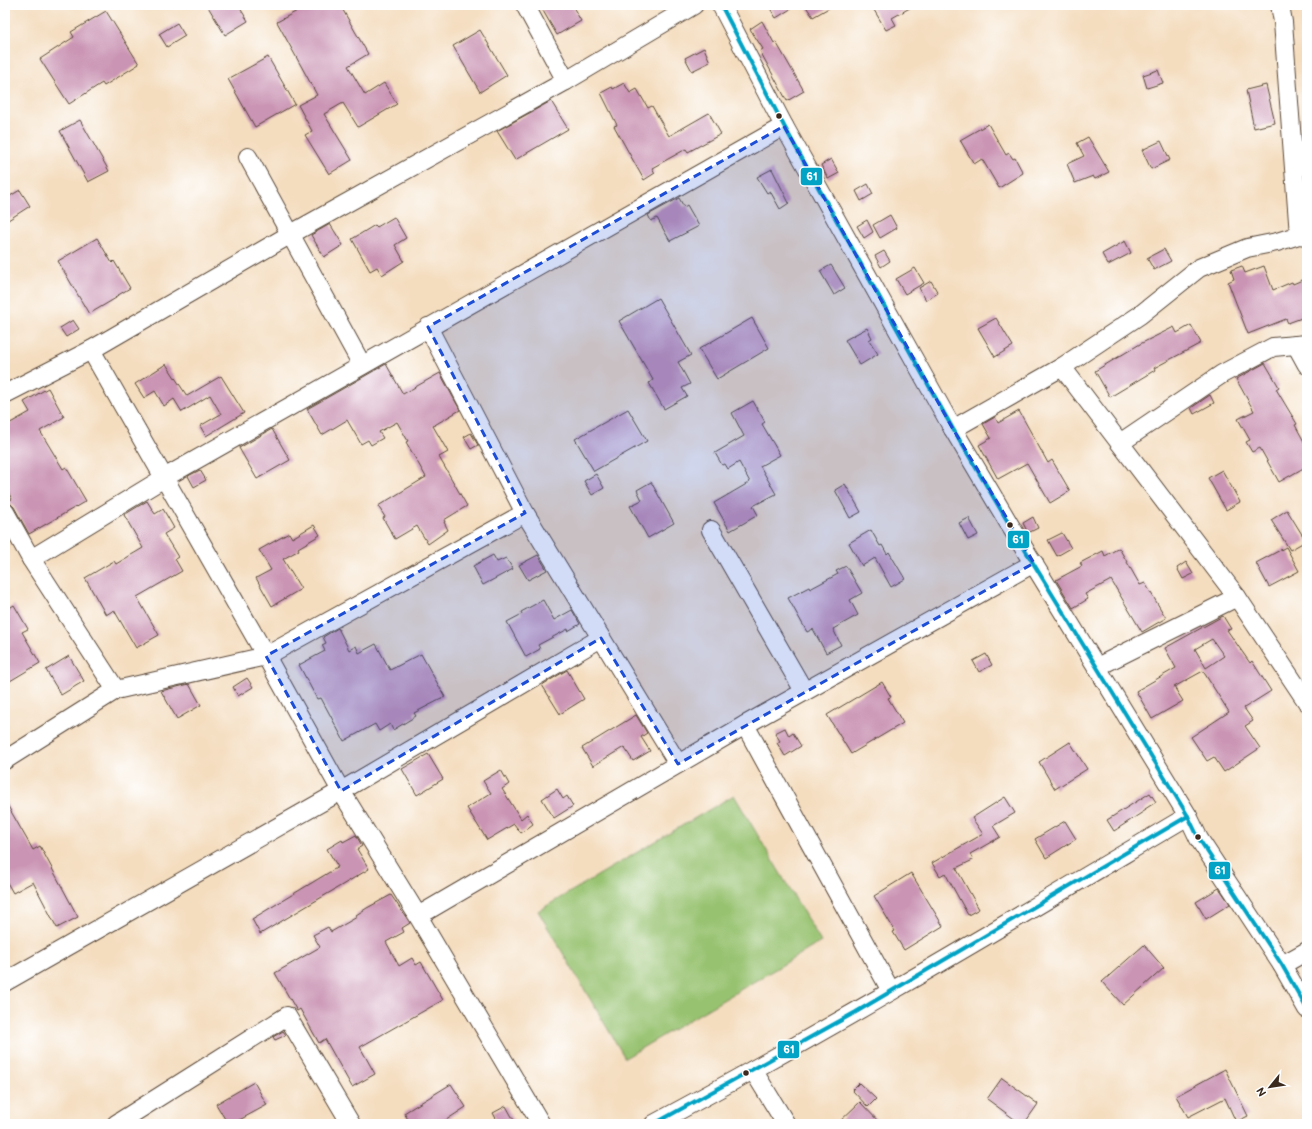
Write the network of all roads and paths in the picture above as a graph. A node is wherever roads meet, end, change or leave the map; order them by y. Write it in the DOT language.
graph roads {
  1 [pos="525,5"];
  2 [pos="694,5"];
  3 [pos="721,5"];
  4 [pos="1280,5"];
  5 [pos="566,81"];
  6 [pos="784,126"];
  7 [pos="248,157"];
  8 [pos="291,234"];
  9 [pos="1303,236"];
  10 [pos="428,327"];
  11 [pos="1302,345"];
  12 [pos="91,350"];
  13 [pos="362,365"];
  14 [pos="1307,365"];
  15 [pos="1062,366"];
  16 [pos="5,394"];
  17 [pos="953,429"];
  18 [pos="1120,443"];
  19 [pos="164,478"];
  20 [pos="5,512"];
  21 [pos="525,513"];
  22 [pos="711,530"];
  23 [pos="31,559"];
  24 [pos="1034,563"];
  25 [pos="1237,597"];
  26 [pos="601,638"];
  27 [pos="266,656"];
  28 [pos="1097,667"];
  29 [pos="116,690"];
  30 [pos="804,691"];
  31 [pos="1307,702"];
  32 [pos="745,724"];
  33 [pos="5,760"];
  34 [pos="678,764"];
  35 [pos="341,792"];
  36 [pos="1188,816"];
  37 [pos="418,916"];
  38 [pos="1307,951"];
  39 [pos="1282,965"];
  40 [pos="5,982"];
  41 [pos="891,991"];
  42 [pos="1307,1009"];
  43 [pos="753,1070"];
  44 [pos="135,1119"];
  45 [pos="116,1124"];
  46 [pos="351,1124"];
  47 [pos="541,1124"];
  48 [pos="654,1124"];
  49 [pos="786,1124"];
  1 -- 5 [label="street"];
  2 -- 5 [label="street"];
  3 -- 6 [label="street"];
  4 -- 9 [label="street"];
  5 -- 8 [label="street"];
  6 -- 10 [label="street"];
  6 -- 17 [label="street"];
  7 -- 8 [label="street"];
  8 -- 12 [label="street"];
  8 -- 13 [label="street"];
  9 -- 15 [label="street"];
  10 -- 13 [label="street"];
  10 -- 21 [label="street"];
  11 -- 14 [label="street"];
  11 -- 18 [label="street"];
  12 -- 16 [label="street"];
  12 -- 19 [label="street"];
  13 -- 19 [label="street"];
  15 -- 17 [label="street"];
  15 -- 18 [label="street"];
  17 -- 24 [label="street"];
  18 -- 25 [label="street"];
  19 -- 23 [label="street"];
  19 -- 27 [label="street"];
  20 -- 23 [label="street"];
  21 -- 26 [label="street"];
  21 -- 27 [label="street"];
  22 -- 30 [label="street"];
  23 -- 29 [label="street"];
  24 -- 28 [label="street"];
  24 -- 30 [label="street"];
  25 -- 28 [label="street"];
  25 -- 31 [label="street"];
  26 -- 34 [label="street"];
  26 -- 35 [label="street"];
  27 -- 29 [label="street"];
  27 -- 35 [label="street"];
  28 -- 36 [label="street"];
  29 -- 33 [label="street"];
  30 -- 32 [label="street"];
  32 -- 34 [label="street"];
  32 -- 41 [label="street"];
  34 -- 37 [label="street"];
  35 -- 37 [label="street"];
  35 -- 40 [label="street"];
  36 -- 39 [label="street"];
  36 -- 41 [label="street"];
  37 -- 47 [label="street"];
  38 -- 39 [label="street"];
  39 -- 42 [label="street"];
  41 -- 43 [label="street"];
  43 -- 48 [label="street"];
  43 -- 49 [label="street"];
  44 -- 45 [label="street"];
  44 -- 46 [label="street"];
}
